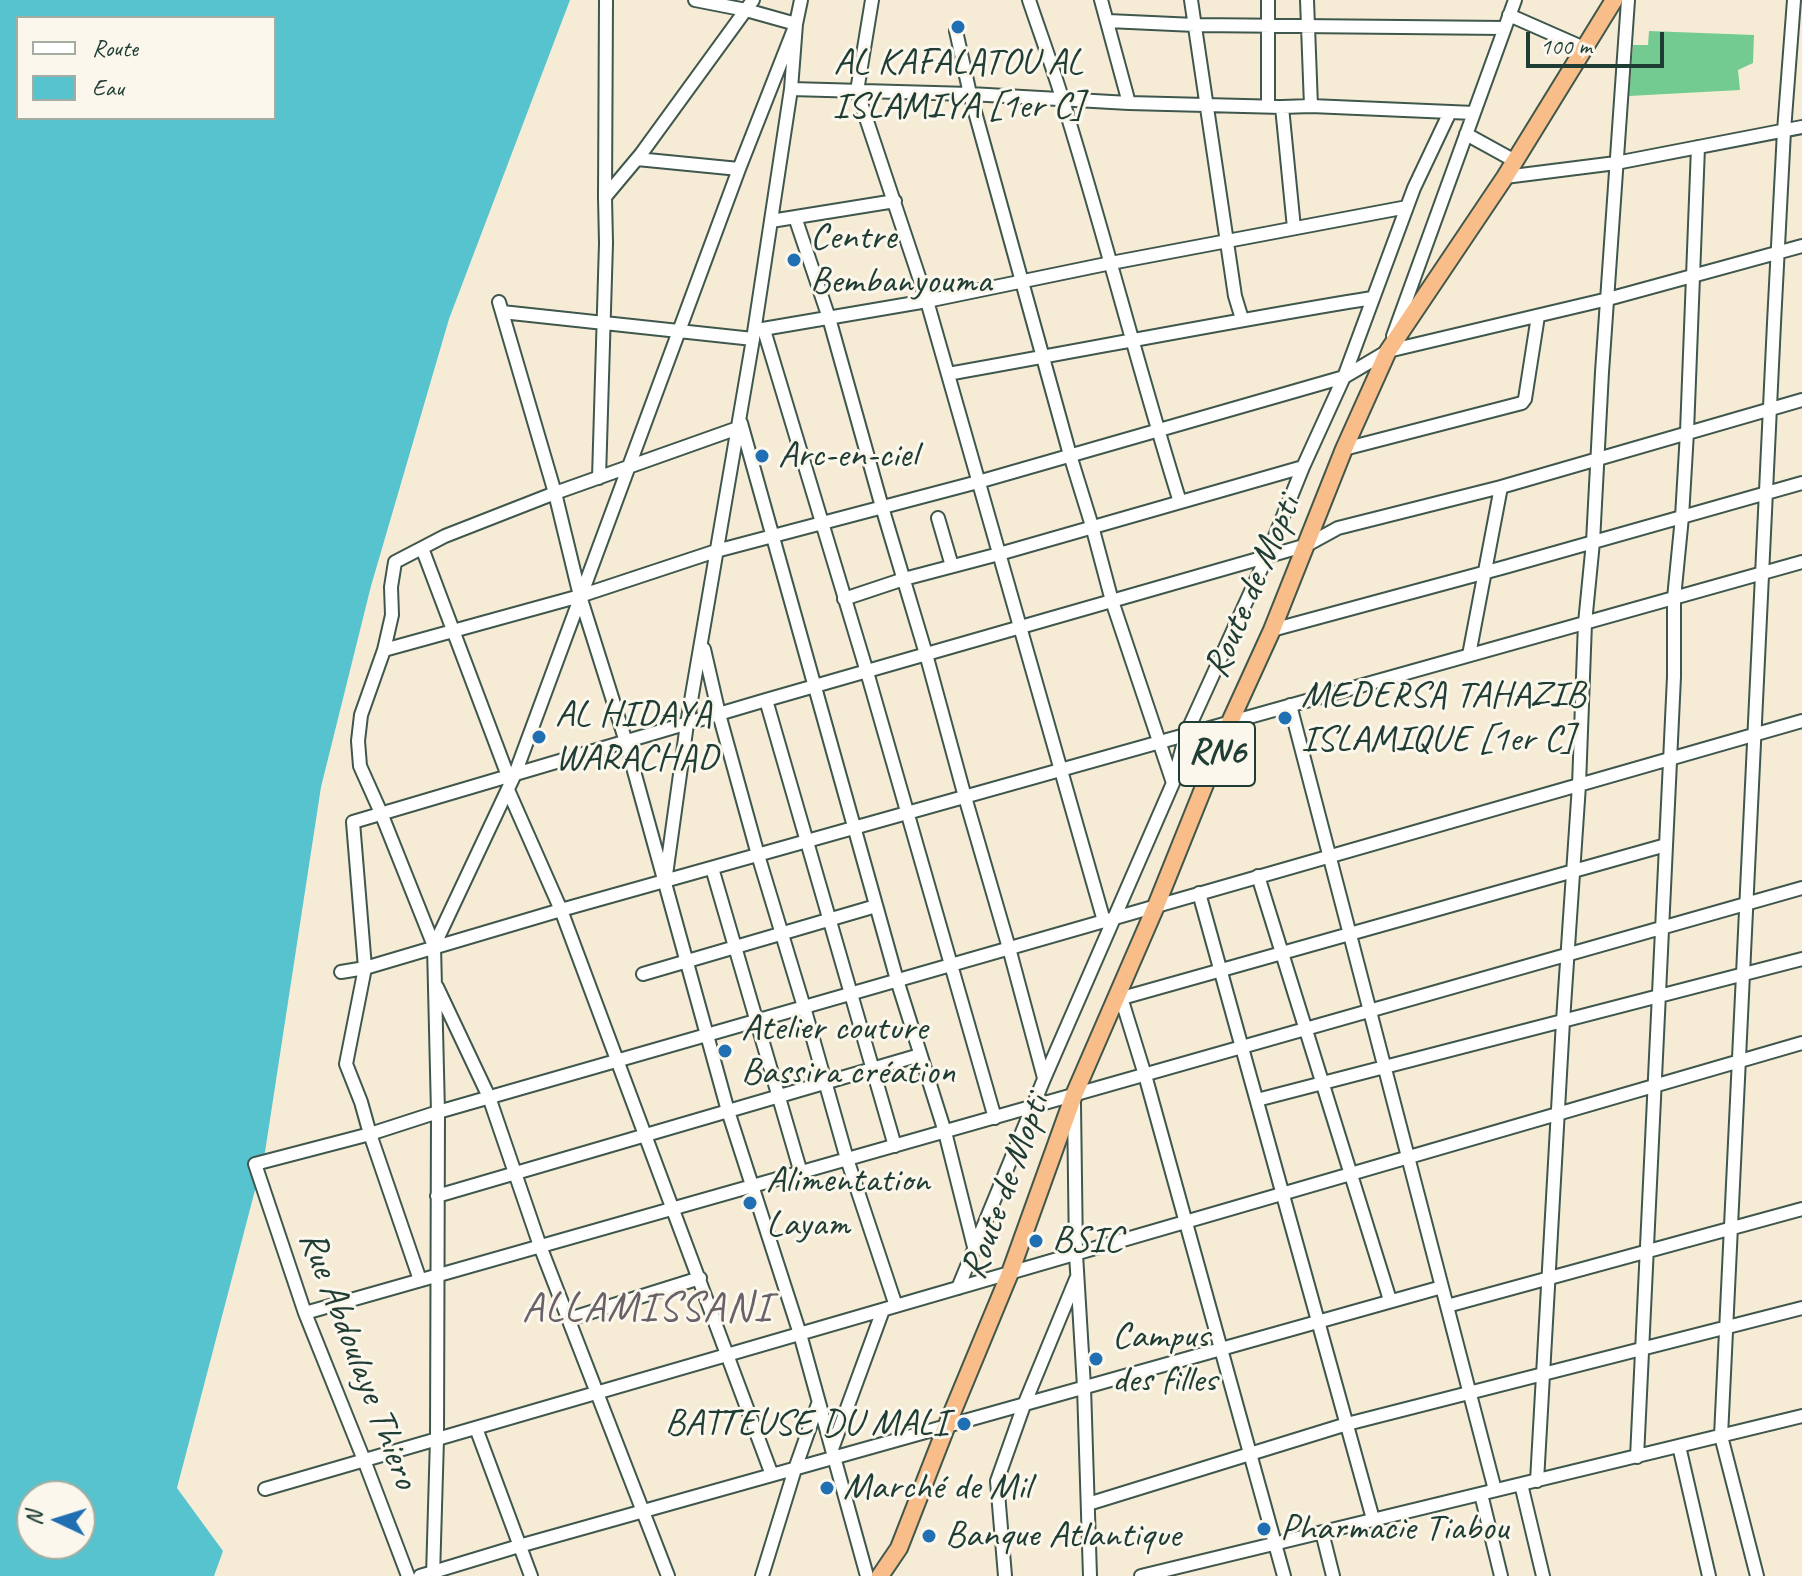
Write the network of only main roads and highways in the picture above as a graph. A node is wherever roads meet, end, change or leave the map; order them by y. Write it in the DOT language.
graph roads {
  1 [pos="1614,0"];
  2 [pos="899,1548"];
  3 [pos="880,1576"];
  4 [pos="895,1576"];
  1 -- 2 [label="highway, Route de Mopti / RN6"];
  2 -- 3 [label="highway, Route de Mopti / RN6"];
  2 -- 4 [label="highway, Route de Mopti / RN6"];
}
